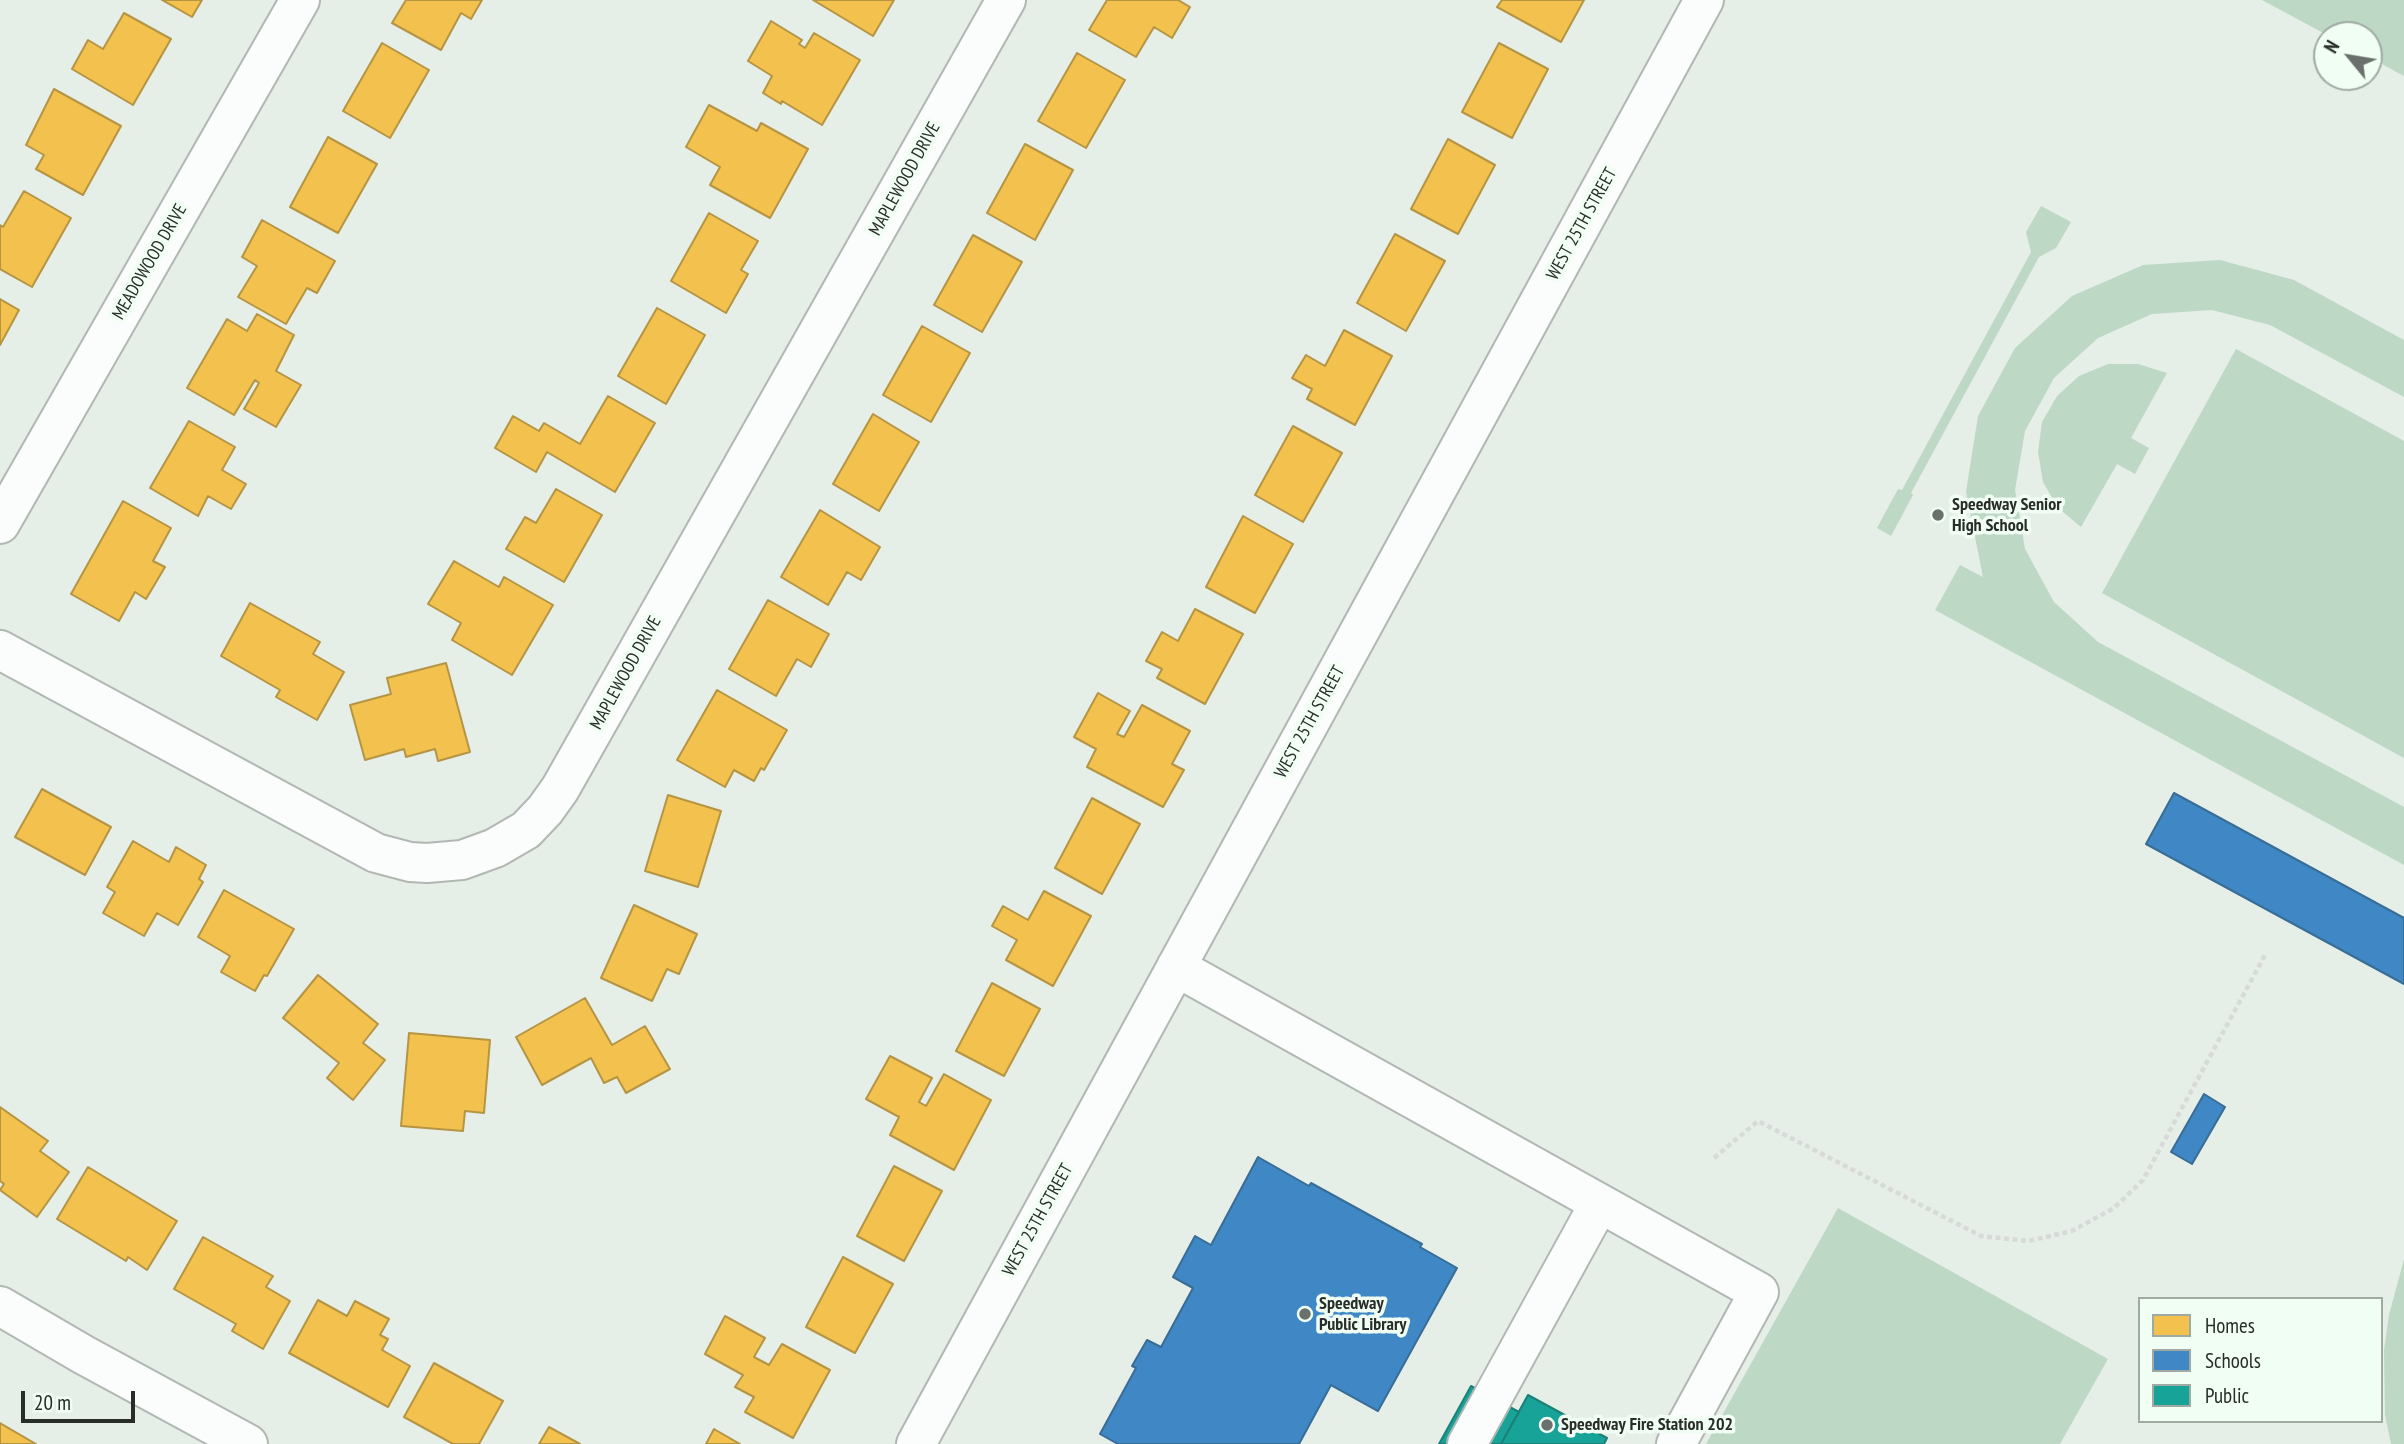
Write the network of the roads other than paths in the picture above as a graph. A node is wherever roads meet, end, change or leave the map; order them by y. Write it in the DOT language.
graph roads {
  1 [pos="300,0"];
  2 [pos="1006,0"];
  3 [pos="1704,0"];
  4 [pos="0,524"];
  5 [pos="0,650"];
  6 [pos="1176,967"];
  7 [pos="1599,1204"];
  8 [pos="0,1306"];
  9 [pos="248,1444"];
  10 [pos="916,1444"];
  11 [pos="1467,1444"];
  12 [pos="1676,1444"];
  1 -- 4 [label="street, MEADOWOOD DRIVE"];
  2 -- 5 [label="street, MAPLEWOOD DRIVE"];
  3 -- 6 [label="street, WEST 25TH STREET"];
  6 -- 7 [label="street"];
  6 -- 10 [label="street, WEST 25TH STREET"];
  7 -- 11 [label="street"];
  7 -- 12 [label="street"];
  8 -- 9 [label="street"];
}
